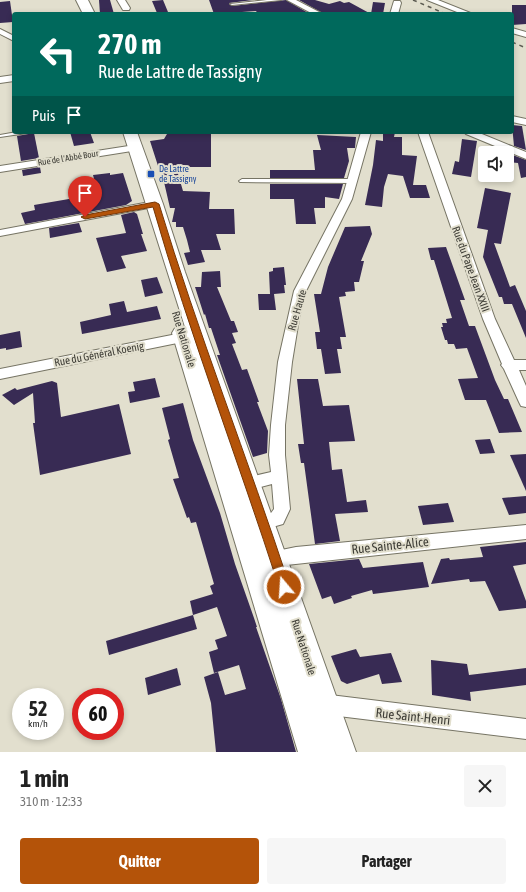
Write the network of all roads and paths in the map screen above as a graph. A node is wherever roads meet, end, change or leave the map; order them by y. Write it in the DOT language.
graph roads {
  1 [pos="121,0"];
  2 [pos="279,0"];
  3 [pos="291,0"];
  4 [pos="431,0"];
  5 [pos="397,3"];
  6 [pos="232,4"];
  7 [pos="126,8"];
  8 [pos="315,12"];
  9 [pos="395,12"];
  10 [pos="464,12"];
  11 [pos="0,31"];
  12 [pos="514,31"];
  13 [pos="526,35"];
  14 [pos="12,39"];
  15 [pos="12,78"];
  16 [pos="0,80"];
  17 [pos="514,120"];
  18 [pos="526,122"];
  19 [pos="14,134"];
  20 [pos="365,134"];
  21 [pos="424,134"];
  22 [pos="475,134"];
  23 [pos="0,136"];
  24 [pos="127,140"];
  25 [pos="526,156"];
  26 [pos="0,169"];
  27 [pos="242,181"];
  28 [pos="352,182"];
  29 [pos="149,206"];
  30 [pos="0,233"];
  31 [pos="190,336"];
  32 [pos="508,365"];
  33 [pos="526,365"];
  34 [pos="0,374"];
  35 [pos="526,402"];
  36 [pos="279,476"];
  37 [pos="239,485"];
  38 [pos="253,525"];
  39 [pos="526,532"];
  40 [pos="264,559"];
  41 [pos="323,704"];
  42 [pos="300,708"];
  43 [pos="526,729"];
  44 [pos="314,752"];
  45 [pos="340,752"];
  1 -- 7 [label="street"];
  2 -- 6 [label="lane"];
  3 -- 8 [label="street"];
  4 -- 10 [label="street"];
  5 -- 9 [label="street"];
  11 -- 14 [label="street"];
  12 -- 13 [label="street"];
  15 -- 16 [label="street"];
  17 -- 18 [label="street"];
  19 -- 23 [label="lane"];
  20 -- 28 [label="street, Rue Haute"];
  21 -- 32 [label="street, Rue du Pape Jean XXIII"];
  22 -- 25 [label="street"];
  24 -- 26 [label="street, Rue de l'Abbé Bour"];
  24 -- 29 [label="main road, Rue Nationale"];
  27 -- 28 [label="lane"];
  28 -- 36 [label="street, Rue Haute"];
  29 -- 30 [label="street"];
  29 -- 31 [label="main road, Rue Nationale"];
  31 -- 34 [label="street, Rue du Général Koenig"];
  31 -- 37 [label="main road, Rue Nationale"];
  32 -- 33 [label="street"];
  32 -- 35 [label="street, Rue du Pape Jean XXIII"];
  36 -- 37 [label="street"];
  36 -- 38 [label="street, Rue Haute"];
  37 -- 38 [label="main road, Rue Nationale"];
  38 -- 40 [label="main road, Rue Nationale"];
  39 -- 40 [label="street, Rue Sainte-Alice"];
  40 -- 41 [label="main road, Rue Nationale"];
  40 -- 42 [label="main road, Rue Nationale"];
  41 -- 42 [label="street, Rue Saint-Henri"];
  41 -- 43 [label="street, Rue Saint-Henri"];
  41 -- 45 [label="main road, Rue Nationale"];
  42 -- 44 [label="main road, Rue Nationale"];
}
